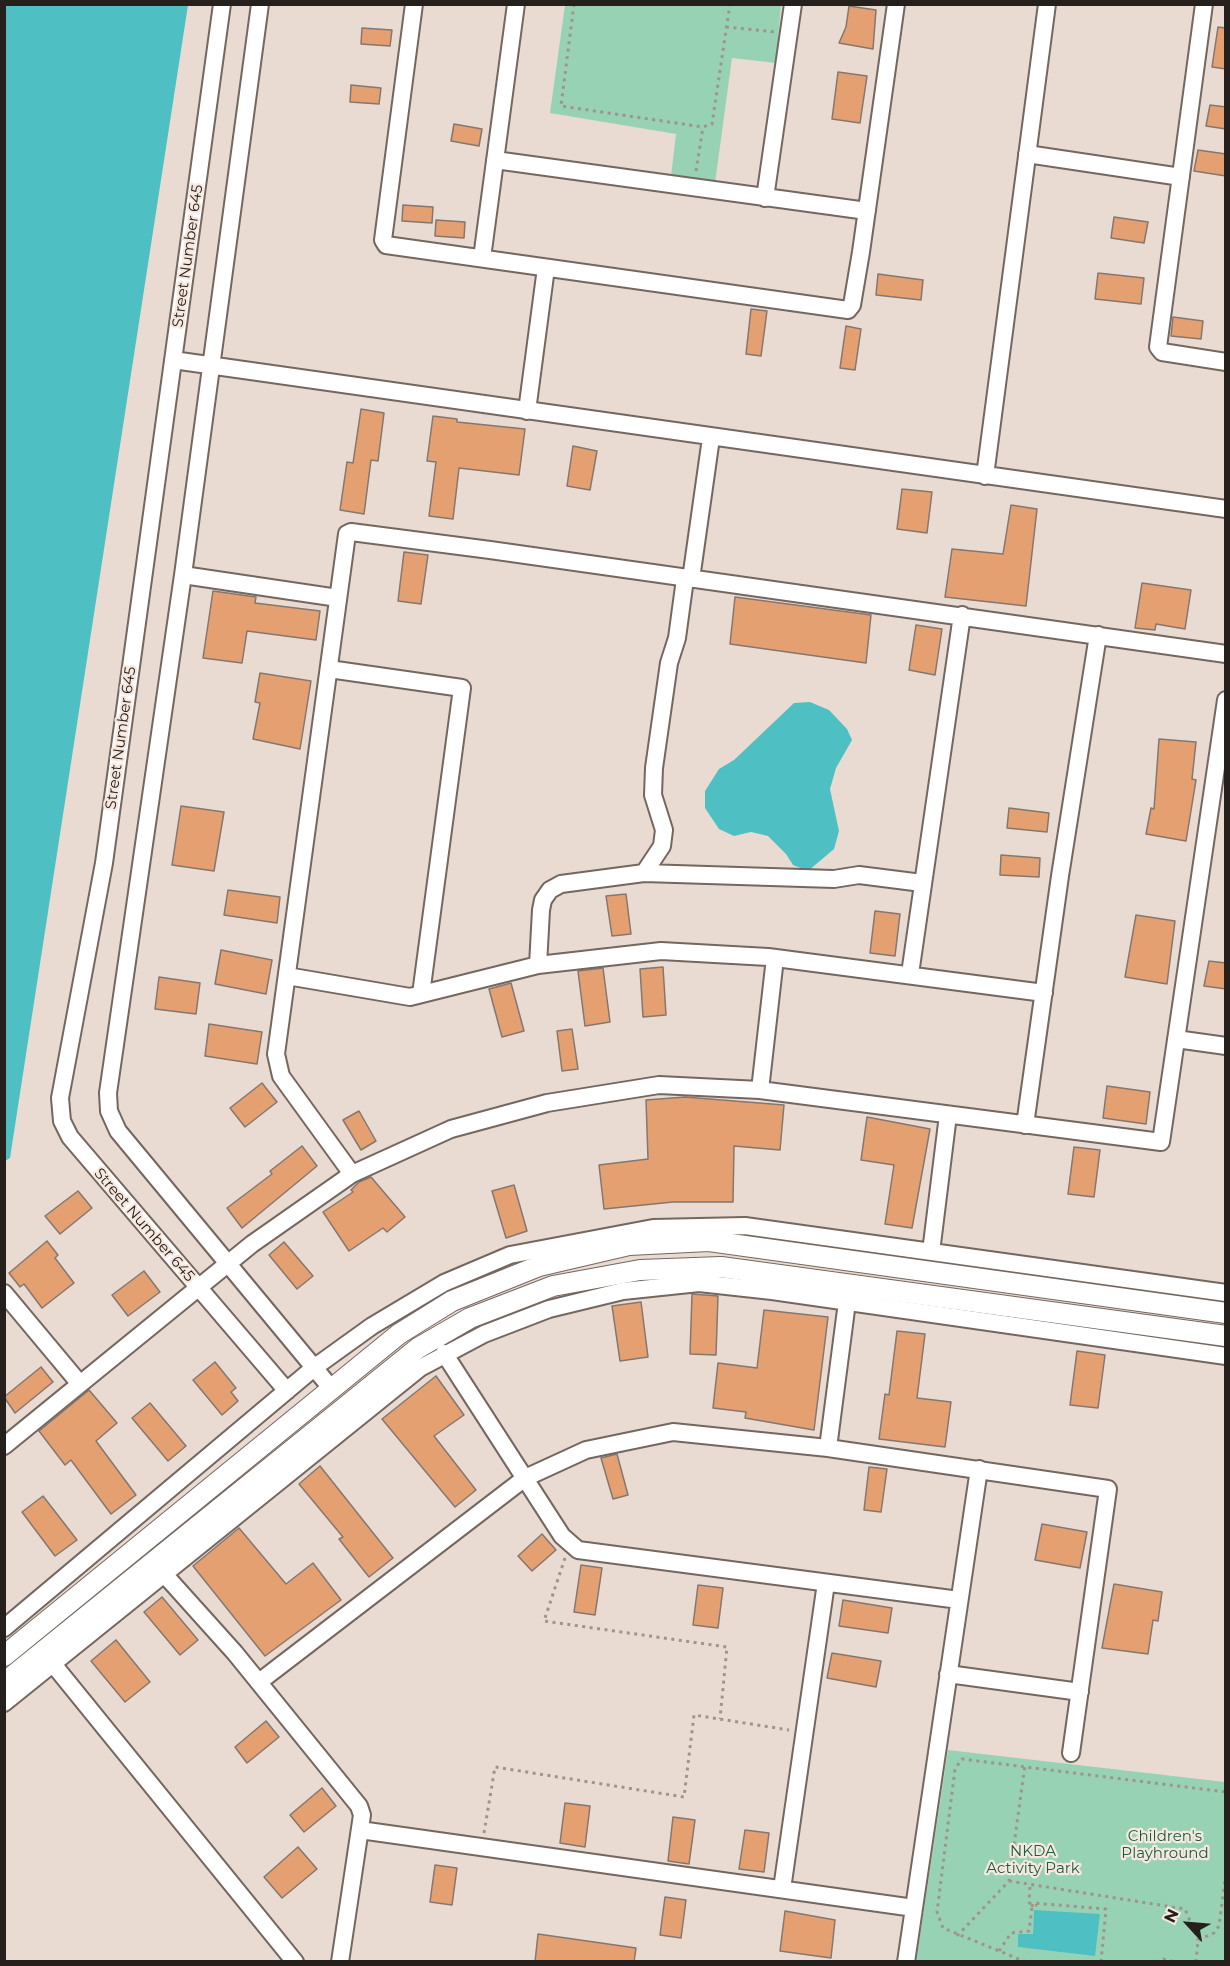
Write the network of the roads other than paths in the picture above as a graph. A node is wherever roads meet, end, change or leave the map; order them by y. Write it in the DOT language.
graph roads {
  1 [pos="222,4"];
  2 [pos="260,4"];
  3 [pos="414,4"];
  4 [pos="516,4"];
  5 [pos="793,4"];
  6 [pos="896,4"];
  7 [pos="1047,4"];
  8 [pos="1204,4"];
  9 [pos="1026,154"];
  10 [pos="495,160"];
  11 [pos="1181,177"];
  12 [pos="765,198"];
  13 [pos="867,211"];
  14 [pos="482,258"];
  15 [pos="546,267"];
  16 [pos="173,360"];
  17 [pos="1226,362"];
  18 [pos="212,366"];
  19 [pos="527,411"];
  20 [pos="711,438"];
  21 [pos="985,476"];
  22 [pos="1226,509"];
  23 [pos="183,574"];
  24 [pos="688,579"];
  25 [pos="338,598"];
  26 [pos="962,615"];
  27 [pos="1098,635"];
  28 [pos="1226,654"];
  29 [pos="329,669"];
  30 [pos="1226,700"];
  31 [pos="644,873"];
  32 [pos="922,883"];
  33 [pos="776,958"];
  34 [pos="538,964"];
  35 [pos="910,974"];
  36 [pos="287,976"];
  37 [pos="1044,993"];
  38 [pos="421,994"];
  39 [pos="1176,1039"];
  40 [pos="1226,1046"];
  41 [pos="759,1090"];
  42 [pos="948,1115"];
  43 [pos="1026,1125"];
  44 [pos="352,1174"];
  45 [pos="931,1252"];
  46 [pos="212,1278"];
  47 [pos="4,1293"];
  48 [pos="1226,1293"];
  49 [pos="847,1302"];
  50 [pos="1226,1312"];
  51 [pos="1226,1336"];
  52 [pos="444,1353"];
  53 [pos="1226,1356"];
  54 [pos="315,1367"];
  55 [pos="80,1384"];
  56 [pos="331,1388"];
  57 [pos="286,1391"];
  58 [pos="4,1446"];
  59 [pos="828,1448"];
  60 [pos="979,1469"];
  61 [pos="525,1478"];
  62 [pos="164,1574"];
  63 [pos="826,1583"];
  64 [pos="959,1600"];
  65 [pos="4,1628"];
  66 [pos="4,1656"];
  67 [pos="52,1664"];
  68 [pos="948,1674"];
  69 [pos="259,1682"];
  70 [pos="4,1683"];
  71 [pos="1080,1692"];
  72 [pos="4,1703"];
  73 [pos="1071,1753"];
  74 [pos="360,1830"];
  75 [pos="782,1889"];
  76 [pos="914,1908"];
  77 [pos="295,1962"];
  78 [pos="340,1962"];
  79 [pos="906,1962"];
  1 -- 16 [label="street, Street Number 645"];
  2 -- 18 [label="street, Street Number 645"];
  3 -- 14 [label="street"];
  4 -- 10 [label="street"];
  5 -- 12 [label="street"];
  6 -- 13 [label="street"];
  7 -- 9 [label="street"];
  8 -- 11 [label="street"];
  9 -- 11 [label="street"];
  9 -- 21 [label="street"];
  10 -- 12 [label="street"];
  10 -- 14 [label="street"];
  11 -- 17 [label="street"];
  12 -- 13 [label="street"];
  13 -- 15 [label="street"];
  14 -- 15 [label="street"];
  15 -- 19 [label="street"];
  16 -- 18 [label="street"];
  16 -- 46 [label="street, Street Number 645"];
  18 -- 19 [label="street"];
  18 -- 23 [label="street, Street Number 645"];
  19 -- 20 [label="street"];
  20 -- 21 [label="street"];
  20 -- 24 [label="street"];
  21 -- 22 [label="street"];
  23 -- 25 [label="street"];
  23 -- 46 [label="street, Street Number 645"];
  24 -- 25 [label="street"];
  24 -- 26 [label="street"];
  24 -- 31 [label="street"];
  25 -- 29 [label="street"];
  26 -- 27 [label="street"];
  26 -- 32 [label="street"];
  27 -- 28 [label="street"];
  27 -- 37 [label="street"];
  29 -- 36 [label="street"];
  29 -- 38 [label="street"];
  30 -- 39 [label="street"];
  31 -- 32 [label="street"];
  31 -- 34 [label="street"];
  32 -- 35 [label="street"];
  33 -- 34 [label="street"];
  33 -- 35 [label="street"];
  33 -- 41 [label="street"];
  34 -- 38 [label="street"];
  35 -- 37 [label="street"];
  36 -- 38 [label="street"];
  36 -- 44 [label="street"];
  37 -- 43 [label="street"];
  39 -- 40 [label="street"];
  39 -- 43 [label="street"];
  41 -- 42 [label="street"];
  41 -- 44 [label="street"];
  42 -- 43 [label="street"];
  42 -- 45 [label="street"];
  44 -- 46 [label="street"];
  45 -- 48 [label="street"];
  45 -- 54 [label="street"];
  46 -- 54 [label="street, Street Number 645"];
  46 -- 55 [label="street"];
  46 -- 57 [label="street, Street Number 645"];
  47 -- 55 [label="street"];
  49 -- 52 [label="street"];
  49 -- 53 [label="street"];
  49 -- 59 [label="street"];
  50 -- 56 [label="main road"];
  51 -- 70 [label="main road"];
  52 -- 61 [label="street"];
  52 -- 62 [label="street"];
  54 -- 56 [label="street, Street Number 645"];
  54 -- 57 [label="street"];
  55 -- 58 [label="street"];
  56 -- 66 [label="main road"];
  57 -- 65 [label="street"];
  59 -- 60 [label="street"];
  59 -- 61 [label="street"];
  60 -- 64 [label="street"];
  60 -- 71 [label="street"];
  61 -- 63 [label="street"];
  61 -- 69 [label="street"];
  62 -- 67 [label="street"];
  62 -- 69 [label="street"];
  63 -- 64 [label="street"];
  63 -- 75 [label="street"];
  64 -- 68 [label="street"];
  67 -- 72 [label="street"];
  67 -- 77 [label="street"];
  68 -- 71 [label="street"];
  68 -- 76 [label="street"];
  69 -- 74 [label="street"];
  71 -- 73 [label="street"];
  74 -- 75 [label="street"];
  74 -- 78 [label="street"];
  75 -- 76 [label="street"];
  76 -- 79 [label="street"];
}
